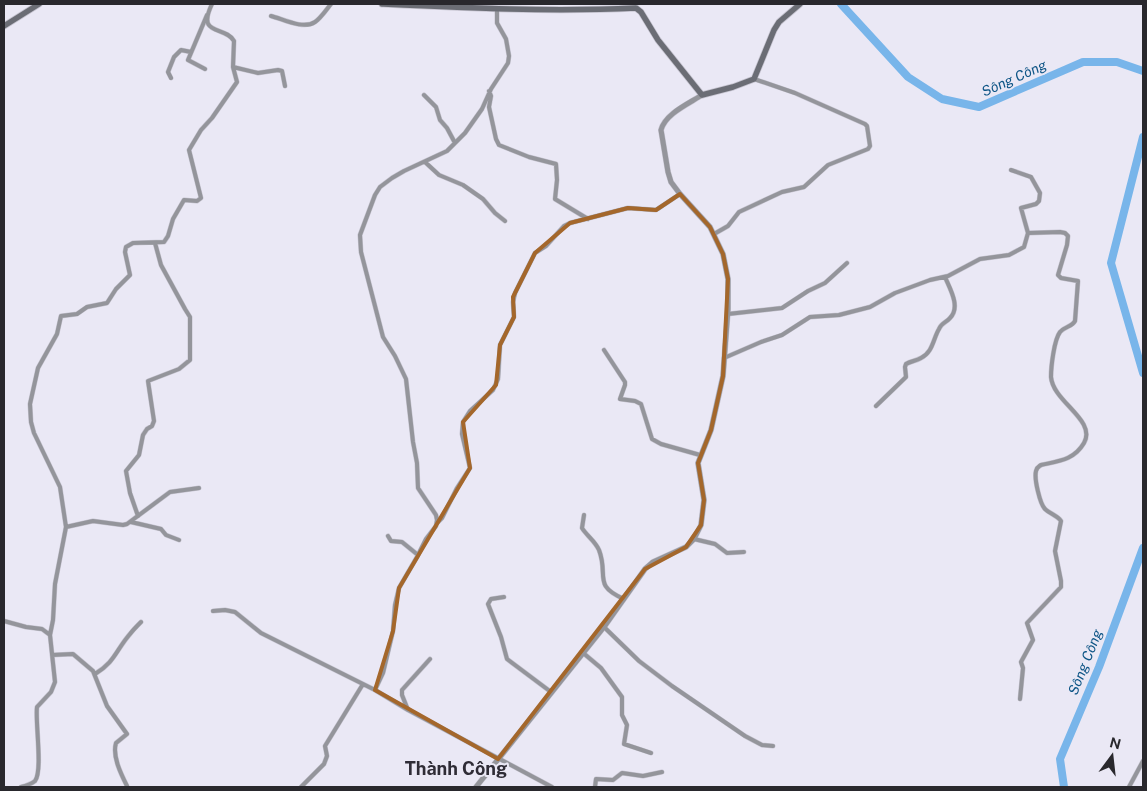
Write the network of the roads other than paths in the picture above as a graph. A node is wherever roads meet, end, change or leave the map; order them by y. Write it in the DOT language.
graph roads {
  1 [pos="39,4"];
  2 [pos="212,4"];
  3 [pos="331,4"];
  4 [pos="382,4"];
  5 [pos="547,4"];
  6 [pos="800,4"];
  7 [pos="437,5"];
  8 [pos="635,6"];
  9 [pos="210,8"];
  10 [pos="497,9"];
  11 [pos="543,10"];
  12 [pos="271,16"];
  13 [pos="4,26"];
  14 [pos="191,52"];
  15 [pos="233,67"];
  16 [pos="205,69"];
  17 [pos="171,78"];
  18 [pos="754,79"];
  19 [pos="286,86"];
  20 [pos="489,91"];
  21 [pos="424,95"];
  22 [pos="702,95"];
  23 [pos="455,143"];
  24 [pos="425,162"];
  25 [pos="1011,170"];
  26 [pos="680,194"];
  27 [pos="588,219"];
  28 [pos="505,221"];
  29 [pos="1028,233"];
  30 [pos="714,234"];
  31 [pos="155,243"];
  32 [pos="847,263"];
  33 [pos="945,277"];
  34 [pos="728,314"];
  35 [pos="604,350"];
  36 [pos="724,358"];
  37 [pos="876,406"];
  38 [pos="700,455"];
  39 [pos="199,488"];
  40 [pos="584,515"];
  41 [pos="138,516"];
  42 [pos="131,522"];
  43 [pos="437,523"];
  44 [pos="66,527"];
  45 [pos="388,536"];
  46 [pos="694,539"];
  47 [pos="179,540"];
  48 [pos="744,552"];
  49 [pos="418,555"];
  50 [pos="504,597"];
  51 [pos="624,600"];
  52 [pos="213,611"];
  53 [pos="4,621"];
  54 [pos="141,622"];
  55 [pos="604,627"];
  56 [pos="50,635"];
  57 [pos="582,652"];
  58 [pos="52,655"];
  59 [pos="430,659"];
  60 [pos="95,674"];
  61 [pos="363,684"];
  62 [pos="375,690"];
  63 [pos="551,692"];
  64 [pos="1020,700"];
  65 [pos="408,710"];
  66 [pos="774,746"];
  67 [pos="651,753"];
  68 [pos="498,759"];
  69 [pos="1143,761"];
  70 [pos="662,772"];
  71 [pos="127,786"];
  72 [pos="20,787"];
  73 [pos="301,787"];
  74 [pos="476,787"];
  75 [pos="552,787"];
  76 [pos="595,787"];
  77 [pos="1129,787"];
  1 -- 13 [label="main road"];
  2 -- 9 [label="street"];
  3 -- 12 [label="street"];
  4 -- 7 [label="main road"];
  5 -- 11 [label="street"];
  6 -- 18 [label="main road"];
  7 -- 10 [label="main road"];
  8 -- 11 [label="main road"];
  8 -- 22 [label="main road"];
  9 -- 14 [label="street"];
  9 -- 15 [label="street"];
  10 -- 11 [label="main road"];
  10 -- 20 [label="street"];
  14 -- 16 [label="street"];
  14 -- 17 [label="street"];
  15 -- 19 [label="street"];
  15 -- 31 [label="street"];
  18 -- 22 [label="main road"];
  18 -- 30 [label="street"];
  20 -- 23 [label="street"];
  20 -- 27 [label="street"];
  21 -- 23 [label="street"];
  22 -- 26 [label="street"];
  23 -- 24 [label="street"];
  24 -- 28 [label="street"];
  24 -- 43 [label="street"];
  25 -- 29 [label="street"];
  26 -- 27 [label="street"];
  26 -- 30 [label="street"];
  27 -- 43 [label="street"];
  29 -- 33 [label="street"];
  29 -- 64 [label="street"];
  30 -- 34 [label="street"];
  31 -- 41 [label="street"];
  31 -- 44 [label="street"];
  32 -- 34 [label="street"];
  33 -- 36 [label="street"];
  33 -- 37 [label="street"];
  34 -- 36 [label="street"];
  35 -- 38 [label="street"];
  36 -- 38 [label="street"];
  38 -- 46 [label="street"];
  39 -- 41 [label="street"];
  40 -- 51 [label="street"];
  41 -- 42 [label="street"];
  42 -- 44 [label="street"];
  42 -- 47 [label="street"];
  43 -- 49 [label="street"];
  44 -- 56 [label="street"];
  45 -- 49 [label="street"];
  46 -- 48 [label="street"];
  46 -- 51 [label="street"];
  49 -- 62 [label="street"];
  50 -- 63 [label="street"];
  51 -- 55 [label="street"];
  52 -- 61 [label="street"];
  53 -- 56 [label="street"];
  54 -- 60 [label="street"];
  55 -- 57 [label="street"];
  55 -- 66 [label="street"];
  56 -- 58 [label="street"];
  57 -- 63 [label="street"];
  57 -- 67 [label="street"];
  58 -- 60 [label="street"];
  58 -- 72 [label="street"];
  59 -- 65 [label="street"];
  60 -- 71 [label="street"];
  61 -- 62 [label="street"];
  61 -- 73 [label="street"];
  62 -- 65 [label="street"];
  63 -- 68 [label="street"];
  65 -- 68 [label="street"];
  68 -- 74 [label="street"];
  68 -- 75 [label="street"];
  69 -- 77 [label="street"];
  70 -- 76 [label="street"];
}
